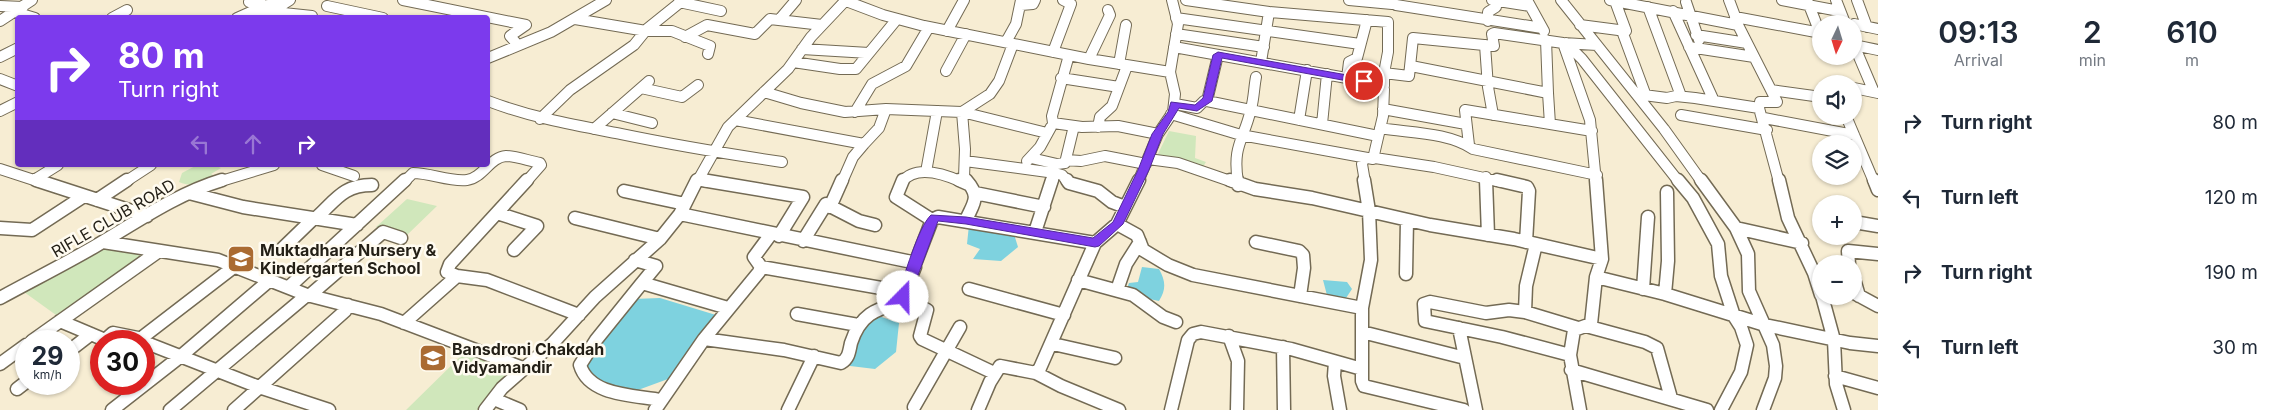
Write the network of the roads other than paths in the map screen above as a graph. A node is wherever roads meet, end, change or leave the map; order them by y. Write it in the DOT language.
graph roads {
  1 [pos="32,0"];
  2 [pos="252,0"];
  3 [pos="290,0"];
  4 [pos="334,0"];
  5 [pos="403,0"];
  6 [pos="606,0"];
  7 [pos="709,0"];
  8 [pos="796,0"];
  9 [pos="964,0"];
  10 [pos="1036,0"];
  11 [pos="1063,0"];
  12 [pos="1172,0"];
  13 [pos="1186,0"];
  14 [pos="1276,0"];
  15 [pos="1349,0"];
  16 [pos="1494,0"];
  17 [pos="1561,0"];
  18 [pos="1613,0"];
  19 [pos="1726,0"];
  20 [pos="1782,0"];
  21 [pos="1836,0"];
  22 [pos="1858,0"];
  23 [pos="681,1"];
  24 [pos="843,1"];
  25 [pos="1390,2"];
  26 [pos="1633,2"];
  27 [pos="1686,2"];
  28 [pos="1807,2"];
  29 [pos="1021,3"];
  30 [pos="1240,3"];
  31 [pos="1528,3"];
  32 [pos="1224,5"];
  33 [pos="1660,5"];
  34 [pos="0,6"];
  35 [pos="327,6"];
  36 [pos="258,7"];
  37 [pos="702,7"];
  38 [pos="1648,7"];
  39 [pos="19,10"];
  40 [pos="127,10"];
  41 [pos="1108,10"];
  42 [pos="1673,11"];
  43 [pos="1839,11"];
  44 [pos="1272,12"];
  45 [pos="29,15"];
  46 [pos="118,15"];
  47 [pos="243,15"];
  48 [pos="300,15"];
  49 [pos="313,15"];
  50 [pos="369,15"];
  51 [pos="477,15"];
  52 [pos="1689,15"];
  53 [pos="1812,15"];
  54 [pos="1842,15"];
  55 [pos="490,18"];
  56 [pos="897,18"];
  57 [pos="1176,18"];
  58 [pos="575,19"];
  59 [pos="779,20"];
  60 [pos="1367,20"];
  61 [pos="0,21"];
  62 [pos="1488,21"];
  63 [pos="1737,21"];
  64 [pos="1219,23"];
  65 [pos="707,25"];
  66 [pos="822,25"];
  67 [pos="1126,25"];
  68 [pos="1580,25"];
  69 [pos="1862,26"];
  70 [pos="929,27"];
  71 [pos="1867,27"];
  72 [pos="1542,28"];
  73 [pos="1267,29"];
  74 [pos="1878,29"];
  75 [pos="646,31"];
  76 [pos="947,31"];
  77 [pos="1622,31"];
  78 [pos="1812,32"];
  79 [pos="966,34"];
  80 [pos="1176,34"];
  81 [pos="1696,35"];
  82 [pos="685,37"];
  83 [pos="1548,41"];
  84 [pos="1010,43"];
  85 [pos="1567,43"];
  86 [pos="1748,43"];
  87 [pos="516,44"];
  88 [pos="1360,44"];
  89 [pos="1486,45"];
  90 [pos="1592,45"];
  91 [pos="1264,47"];
  92 [pos="1689,47"];
  93 [pos="1862,47"];
  94 [pos="490,48"];
  95 [pos="1174,48"];
  96 [pos="802,49"];
  97 [pos="1705,49"];
  98 [pos="15,50"];
  99 [pos="1878,50"];
  100 [pos="500,52"];
  101 [pos="1053,52"];
  102 [pos="869,53"];
  103 [pos="708,54"];
  104 [pos="1069,54"];
  105 [pos="1218,55"];
  106 [pos="0,57"];
  107 [pos="490,57"];
  108 [pos="1754,57"];
  109 [pos="1089,60"];
  110 [pos="793,62"];
  111 [pos="1261,62"];
  112 [pos="1862,63"];
  113 [pos="1123,65"];
  114 [pos="1412,66"];
  115 [pos="1307,70"];
  116 [pos="946,71"];
  117 [pos="1170,72"];
  118 [pos="1384,72"];
  119 [pos="1327,74"];
  120 [pos="1256,77"];
  121 [pos="1061,78"];
  122 [pos="1347,78"];
  123 [pos="0,79"];
  124 [pos="1488,80"];
  125 [pos="649,81"];
  126 [pos="15,83"];
  127 [pos="698,85"];
  128 [pos="1384,86"];
  129 [pos="1119,87"];
  130 [pos="641,88"];
  131 [pos="1771,90"];
  132 [pos="1862,90"];
  133 [pos="764,92"];
  134 [pos="1875,92"];
  135 [pos="1548,93"];
  136 [pos="1641,95"];
  137 [pos="1681,96"];
  138 [pos="1812,96"];
  139 [pos="1207,101"];
  140 [pos="1714,101"];
  141 [pos="490,102"];
  142 [pos="1878,103"];
  143 [pos="15,104"];
  144 [pos="886,109"];
  145 [pos="1173,109"];
  146 [pos="1383,109"];
  147 [pos="1250,110"];
  148 [pos="0,111"];
  149 [pos="937,111"];
  150 [pos="855,112"];
  151 [pos="962,112"];
  152 [pos="612,114"];
  153 [pos="1493,115"];
  154 [pos="1681,115"];
  155 [pos="540,119"];
  156 [pos="1763,119"];
  157 [pos="735,120"];
  158 [pos="1299,120"];
  159 [pos="652,123"];
  160 [pos="1322,124"];
  161 [pos="1466,124"];
  162 [pos="1550,124"];
  163 [pos="1074,126"];
  164 [pos="1098,127"];
  165 [pos="1050,128"];
  166 [pos="594,129"];
  167 [pos="1592,131"];
  168 [pos="1379,132"];
  169 [pos="1158,134"];
  170 [pos="1241,135"];
  171 [pos="1849,135"];
  172 [pos="864,144"];
  173 [pos="1469,145"];
  174 [pos="712,152"];
  175 [pos="1862,154"];
  176 [pos="1031,158"];
  177 [pos="1369,158"];
  178 [pos="1066,160"];
  179 [pos="965,161"];
  180 [pos="782,162"];
  181 [pos="1147,162"];
  182 [pos="490,166"];
  183 [pos="55,167"];
  184 [pos="149,167"];
  185 [pos="261,167"];
  186 [pos="328,167"];
  187 [pos="489,167"];
  188 [pos="1016,169"];
  189 [pos="0,170"];
  190 [pos="926,172"];
  191 [pos="1055,173"];
  192 [pos="1597,175"];
  193 [pos="354,176"];
  194 [pos="1486,177"];
  195 [pos="34,180"];
  196 [pos="699,180"];
  197 [pos="968,184"];
  198 [pos="1238,184"];
  199 [pos="372,185"];
  200 [pos="1878,190"];
  201 [pos="624,191"];
  202 [pos="1667,192"];
  203 [pos="189,193"];
  204 [pos="975,193"];
  205 [pos="84,196"];
  206 [pos="97,200"];
  207 [pos="830,206"];
  208 [pos="1044,207"];
  209 [pos="1126,207"];
  210 [pos="683,209"];
  211 [pos="1368,211"];
  212 [pos="497,213"];
  213 [pos="147,216"];
  214 [pos="1648,217"];
  215 [pos="315,218"];
  216 [pos="574,218"];
  217 [pos="932,220"];
  218 [pos="966,220"];
  219 [pos="1406,220"];
  220 [pos="1862,223"];
  221 [pos="1117,224"];
  222 [pos="357,225"];
  223 [pos="875,225"];
  224 [pos="1878,226"];
  225 [pos="0,228"];
  226 [pos="1736,228"];
  227 [pos="1035,232"];
  228 [pos="775,235"];
  229 [pos="1488,235"];
  230 [pos="401,238"];
  231 [pos="660,239"];
  232 [pos="803,241"];
  233 [pos="104,242"];
  234 [pos="1140,242"];
  235 [pos="1256,242"];
  236 [pos="1095,243"];
  237 [pos="1531,243"];
  238 [pos="1802,243"];
  239 [pos="283,248"];
  240 [pos="514,250"];
  241 [pos="159,251"];
  242 [pos="1878,254"];
  243 [pos="1848,255"];
  244 [pos="1602,259"];
  245 [pos="635,260"];
  246 [pos="915,264"];
  247 [pos="1812,265"];
  248 [pos="235,266"];
  249 [pos="761,267"];
  250 [pos="1406,274"];
  251 [pos="457,276"];
  252 [pos="1596,277"];
  253 [pos="270,280"];
  254 [pos="1078,280"];
  255 [pos="642,283"];
  256 [pos="289,288"];
  257 [pos="969,288"];
  258 [pos="1643,289"];
  259 [pos="1117,290"];
  260 [pos="3,294"];
  261 [pos="1665,294"];
  262 [pos="308,295"];
  263 [pos="905,296"];
  264 [pos="1300,296"];
  265 [pos="1862,298"];
  266 [pos="348,305"];
  267 [pos="1824,305"];
  268 [pos="1878,306"];
  269 [pos="728,308"];
  270 [pos="1362,308"];
  271 [pos="1525,312"];
  272 [pos="797,314"];
  273 [pos="579,315"];
  274 [pos="1064,316"];
  275 [pos="1738,317"];
  276 [pos="60,321"];
  277 [pos="404,322"];
  278 [pos="1176,322"];
  279 [pos="1761,324"];
  280 [pos="858,325"];
  281 [pos="960,327"];
  282 [pos="1582,327"];
  283 [pos="1459,328"];
  284 [pos="47,330"];
  285 [pos="155,331"];
  286 [pos="1362,332"];
  287 [pos="90,334"];
  288 [pos="90,335"];
  289 [pos="1229,336"];
  290 [pos="704,338"];
  291 [pos="1834,340"];
  292 [pos="80,342"];
  293 [pos="1053,344"];
  294 [pos="155,346"];
  295 [pos="1878,346"];
  296 [pos="1282,347"];
  297 [pos="947,351"];
  298 [pos="15,354"];
  299 [pos="180,356"];
  300 [pos="814,356"];
  301 [pos="1570,356"];
  302 [pos="1115,358"];
  303 [pos="1466,358"];
  304 [pos="1335,362"];
  305 [pos="0,364"];
  306 [pos="523,368"];
  307 [pos="1362,369"];
  308 [pos="1571,370"];
  309 [pos="218,371"];
  310 [pos="994,373"];
  311 [pos="1036,373"];
  312 [pos="1835,376"];
  313 [pos="259,388"];
  314 [pos="1878,388"];
  315 [pos="1671,398"];
  316 [pos="494,399"];
  317 [pos="658,405"];
  318 [pos="914,406"];
  319 [pos="791,409"];
  320 [pos="112,410"];
  321 [pos="170,410"];
  322 [pos="234,410"];
  323 [pos="329,410"];
  324 [pos="485,410"];
  325 [pos="520,410"];
  326 [pos="978,410"];
  327 [pos="1120,410"];
  328 [pos="1171,410"];
  329 [pos="1237,410"];
  330 [pos="1284,410"];
  331 [pos="1340,410"];
  332 [pos="1464,410"];
  333 [pos="1476,410"];
  334 [pos="1580,410"];
  335 [pos="1707,410"];
  336 [pos="1721,410"];
  337 [pos="1763,410"];
  338 [pos="1844,410"];
  1 -- 39 [label="street"];
  2 -- 36 [label="street"];
  3 -- 36 [label="street"];
  4 -- 35 [label="street"];
  5 -- 51 [label="street"];
  6 -- 58 [label="street"];
  7 -- 37 [label="street"];
  8 -- 59 [label="street"];
  9 -- 76 [label="street"];
  10 -- 29 [label="street"];
  11 -- 101 [label="street"];
  12 -- 57 [label="street"];
  13 -- 32 [label="street"];
  14 -- 44 [label="street"];
  15 -- 25 [label="street"];
  16 -- 31 [label="street"];
  16 -- 62 [label="street"];
  17 -- 68 [label="street"];
  18 -- 26 [label="street"];
  18 -- 77 [label="street"];
  19 -- 63 [label="street"];
  20 -- 28 [label="street"];
  21 -- 43 [label="street"];
  22 -- 71 [label="street"];
  23 -- 37 [label="street"];
  23 -- 75 [label="street"];
  24 -- 56 [label="street"];
  24 -- 66 [label="street"];
  25 -- 62 [label="street"];
  26 -- 38 [label="street"];
  27 -- 52 [label="street"];
  28 -- 43 [label="street"];
  28 -- 53 [label="street"];
  29 -- 84 [label="street"];
  30 -- 32 [label="street"];
  30 -- 44 [label="street"];
  31 -- 72 [label="street"];
  32 -- 64 [label="street"];
  33 -- 38 [label="street"];
  33 -- 42 [label="street"];
  34 -- 39 [label="street"];
  35 -- 49 [label="street"];
  35 -- 50 [label="street"];
  36 -- 47 [label="street"];
  36 -- 48 [label="street"];
  37 -- 65 [label="street"];
  38 -- 137 [label="street"];
  39 -- 45 [label="street"];
  39 -- 61 [label="street"];
  40 -- 46 [label="street"];
  41 -- 109 [label="street"];
  42 -- 52 [label="street"];
  42 -- 92 [label="street"];
  43 -- 54 [label="street"];
  44 -- 60 [label="street"];
  44 -- 73 [label="street"];
  52 -- 63 [label="street"];
  52 -- 81 [label="street"];
  55 -- 87 [label="street"];
  56 -- 70 [label="street"];
  56 -- 102 [label="street"];
  57 -- 64 [label="street"];
  57 -- 80 [label="street"];
  58 -- 75 [label="street"];
  58 -- 87 [label="street"];
  59 -- 65 [label="street"];
  59 -- 66 [label="street"];
  60 -- 88 [label="street"];
  60 -- 118 [label="street"];
  62 -- 72 [label="street"];
  63 -- 78 [label="street"];
  63 -- 86 [label="street"];
  64 -- 73 [label="street"];
  65 -- 82 [label="street"];
  66 -- 96 [label="street"];
  67 -- 113 [label="street"];
  68 -- 77 [label="street"];
  68 -- 90 [label="street"];
  69 -- 71 [label="street"];
  70 -- 76 [label="street"];
  70 -- 150 [label="street"];
  71 -- 74 [label="street"];
  72 -- 83 [label="street"];
  73 -- 88 [label="street"];
  73 -- 91 [label="street"];
  75 -- 82 [label="street"];
  75 -- 155 [label="street"];
  76 -- 79 [label="street"];
  77 -- 136 [label="street"];
  79 -- 84 [label="street"];
  79 -- 116 [label="street"];
  80 -- 91 [label="street"];
  80 -- 95 [label="street"];
  81 -- 86 [label="street"];
  81 -- 97 [label="street"];
  82 -- 103 [label="street"];
  83 -- 85 [label="street"];
  83 -- 89 [label="street"];
  83 -- 135 [label="street"];
  84 -- 101 [label="street"];
  84 -- 151 [label="street"];
  85 -- 90 [label="street"];
  85 -- 167 [label="street"];
  85 -- 275 [label="street"];
  86 -- 108 [label="street"];
  87 -- 100 [label="street"];
  88 -- 122 [label="street"];
  89 -- 114 [label="street"];
  89 -- 124 [label="street"];
  90 -- 136 [label="street"];
  91 -- 111 [label="street"];
  92 -- 97 [label="street"];
  92 -- 140 [label="street"];
  93 -- 99 [label="street"];
  94 -- 100 [label="street"];
  95 -- 105 [label="street"];
  95 -- 117 [label="street"];
  96 -- 102 [label="street"];
  96 -- 110 [label="street"];
  97 -- 108 [label="street"];
  98 -- 106 [label="street"];
  100 -- 107 [label="street"];
  101 -- 104 [label="street"];
  102 -- 110 [label="street"];
  104 -- 109 [label="street"];
  104 -- 121 [label="street"];
  105 -- 111 [label="street"];
  105 -- 139 [label="street"];
  108 -- 131 [label="street"];
  109 -- 113 [label="street"];
  110 -- 133 [label="street"];
  111 -- 115 [label="street"];
  112 -- 134 [label="street"];
  113 -- 117 [label="street"];
  113 -- 129 [label="street"];
  114 -- 118 [label="street"];
  114 -- 124 [label="street"];
  115 -- 119 [label="street"];
  115 -- 158 [label="street"];
  117 -- 145 [label="street"];
  118 -- 128 [label="street"];
  119 -- 122 [label="street"];
  119 -- 160 [label="street"];
  120 -- 147 [label="street"];
  121 -- 129 [label="street"];
  121 -- 165 [label="street"];
  122 -- 128 [label="street"];
  123 -- 126 [label="street"];
  124 -- 135 [label="street"];
  124 -- 153 [label="street"];
  125 -- 130 [label="street"];
  127 -- 130 [label="street"];
  128 -- 146 [label="street"];
  129 -- 164 [label="street"];
  130 -- 152 [label="street"];
  131 -- 138 [label="street"];
  131 -- 156 [label="street"];
  132 -- 134 [label="street"];
  133 -- 150 [label="street"];
  133 -- 157 [label="street"];
  134 -- 142 [label="street"];
  135 -- 162 [label="street"];
  136 -- 137 [label="street"];
  136 -- 226 [label="street"];
  137 -- 140 [label="street"];
  139 -- 145 [label="street"];
  139 -- 147 [label="street"];
  140 -- 156 [label="street"];
  141 -- 155 [label="street"];
  143 -- 148 [label="street"];
  144 -- 149 [label="street"];
  144 -- 150 [label="street"];
  144 -- 172 [label="street"];
  145 -- 169 [label="street"];
  145 -- 170 [label="street"];
  146 -- 161 [label="street"];
  146 -- 168 [label="street"];
  147 -- 158 [label="street"];
  147 -- 170 [label="street"];
  149 -- 151 [label="street"];
  149 -- 190 [label="street"];
  151 -- 165 [label="street"];
  151 -- 179 [label="street"];
  152 -- 159 [label="street"];
  152 -- 166 [label="street"];
  153 -- 161 [label="street"];
  153 -- 162 [label="street"];
  154 -- 156 [label="street"];
  155 -- 166 [label="street"];
  156 -- 171 [label="street"];
  156 -- 238 [label="street"];
  157 -- 172 [label="street"];
  157 -- 174 [label="street"];
  158 -- 160 [label="street"];
  160 -- 168 [label="street"];
  161 -- 173 [label="street"];
  162 -- 167 [label="street"];
  163 -- 164 [label="street"];
  163 -- 165 [label="street"];
  163 -- 178 [label="street"];
  164 -- 169 [label="street"];
  165 -- 176 [label="street"];
  166 -- 174 [label="street"];
  167 -- 192 [label="street"];
  168 -- 173 [label="street"];
  168 -- 177 [label="street"];
  169 -- 181 [label="street"];
  170 -- 177 [label="street"];
  170 -- 198 [label="street"];
  172 -- 207 [label="street"];
  173 -- 192 [label="street"];
  174 -- 180 [label="street"];
  174 -- 196 [label="street"];
  175 -- 200 [label="street"];
  176 -- 178 [label="street"];
  176 -- 188 [label="street"];
  177 -- 194 [label="street"];
  177 -- 211 [label="street"];
  178 -- 181 [label="street"];
  179 -- 188 [label="street"];
  179 -- 197 [label="street"];
  181 -- 198 [label="street"];
  181 -- 209 [label="street"];
  182 -- 212 [label="street"];
  183 -- 195 [label="street"];
  184 -- 206 [label="street"];
  185 -- 203 [label="street, RIFLE CLUB ROAD"];
  186 -- 193 [label="street"];
  187 -- 222 [label="street"];
  188 -- 191 [label="street"];
  189 -- 195 [label="street"];
  190 -- 197 [label="street"];
  190 -- 217 [label="street"];
  191 -- 208 [label="street"];
  191 -- 209 [label="street"];
  192 -- 244 [label="street"];
  194 -- 229 [label="street"];
  194 -- 237 [label="street"];
  195 -- 205 [label="street"];
  196 -- 210 [label="street"];
  196 -- 228 [label="street"];
  197 -- 204 [label="street"];
  198 -- 211 [label="street"];
  199 -- 215 [label="street"];
  201 -- 210 [label="street"];
  202 -- 261 [label="street"];
  203 -- 213 [label="street, RIFLE CLUB ROAD"];
  203 -- 215 [label="street"];
  204 -- 208 [label="street"];
  204 -- 218 [label="street"];
  205 -- 206 [label="street"];
  205 -- 225 [label="street"];
  206 -- 213 [label="street"];
  207 -- 223 [label="street"];
  207 -- 232 [label="street"];
  208 -- 227 [label="street"];
  209 -- 221 [label="street"];
  210 -- 228 [label="street"];
  210 -- 231 [label="street"];
  211 -- 219 [label="street"];
  211 -- 270 [label="street"];
  212 -- 240 [label="street"];
  212 -- 251 [label="street"];
  213 -- 233 [label="street, RIFLE CLUB ROAD"];
  214 -- 258 [label="street"];
  215 -- 222 [label="street"];
  215 -- 239 [label="street"];
  216 -- 231 [label="street"];
  217 -- 218 [label="street"];
  217 -- 246 [label="street"];
  218 -- 227 [label="street"];
  219 -- 229 [label="street"];
  219 -- 250 [label="street"];
  220 -- 224 [label="street"];
  221 -- 234 [label="street"];
  221 -- 236 [label="street"];
  222 -- 256 [label="street"];
  226 -- 238 [label="street"];
  226 -- 279 [label="street"];
  227 -- 236 [label="street"];
  228 -- 232 [label="street"];
  228 -- 249 [label="street"];
  229 -- 237 [label="street"];
  230 -- 262 [label="street"];
  231 -- 245 [label="street"];
  232 -- 246 [label="street"];
  233 -- 241 [label="street"];
  233 -- 260 [label="street, RIFLE CLUB ROAD"];
  234 -- 259 [label="street"];
  234 -- 264 [label="street"];
  235 -- 264 [label="street"];
  236 -- 254 [label="street"];
  237 -- 244 [label="street"];
  237 -- 271 [label="street"];
  238 -- 247 [label="street"];
  241 -- 248 [label="street"];
  241 -- 276 [label="street"];
  242 -- 243 [label="street"];
  244 -- 252 [label="street"];
  245 -- 255 [label="street"];
  245 -- 273 [label="street"];
  246 -- 263 [label="street"];
  248 -- 253 [label="street"];
  248 -- 285 [label="street"];
  249 -- 263 [label="street"];
  249 -- 269 [label="street"];
  251 -- 273 [label="street"];
  251 -- 277 [label="street"];
  252 -- 258 [label="street"];
  252 -- 282 [label="street"];
  253 -- 256 [label="street"];
  253 -- 299 [label="street"];
  254 -- 259 [label="street"];
  254 -- 274 [label="street"];
  255 -- 269 [label="street"];
  255 -- 317 [label="street"];
  256 -- 262 [label="street"];
  257 -- 274 [label="street"];
  258 -- 261 [label="street"];
  259 -- 278 [label="street"];
  261 -- 275 [label="street"];
  262 -- 266 [label="street"];
  262 -- 309 [label="street"];
  263 -- 280 [label="street"];
  263 -- 297 [label="street"];
  264 -- 270 [label="street"];
  265 -- 268 [label="street"];
  266 -- 277 [label="street"];
  266 -- 313 [label="street"];
  267 -- 291 [label="street"];
  269 -- 290 [label="street"];
  270 -- 286 [label="street"];
  271 -- 282 [label="street"];
  271 -- 283 [label="street"];
  272 -- 280 [label="street"];
  273 -- 306 [label="street"];
  274 -- 293 [label="street"];
  275 -- 279 [label="street"];
  275 -- 336 [label="street"];
  276 -- 284 [label="street"];
  276 -- 287 [label="street"];
  277 -- 306 [label="street"];
  279 -- 291 [label="street"];
  279 -- 337 [label="street"];
  280 -- 300 [label="street"];
  281 -- 297 [label="street"];
  282 -- 301 [label="street"];
  282 -- 315 [label="street"];
  283 -- 301 [label="street"];
  283 -- 303 [label="street"];
  286 -- 303 [label="street"];
  286 -- 307 [label="street"];
  288 -- 292 [label="street"];
  289 -- 296 [label="street"];
  289 -- 328 [label="street"];
  289 -- 329 [label="street"];
  290 -- 300 [label="street"];
  290 -- 317 [label="street"];
  291 -- 295 [label="street"];
  291 -- 312 [label="street"];
  293 -- 302 [label="street"];
  293 -- 311 [label="street"];
  294 -- 299 [label="street"];
  296 -- 304 [label="street"];
  296 -- 330 [label="street"];
  297 -- 310 [label="street"];
  297 -- 318 [label="street"];
  298 -- 305 [label="street"];
  299 -- 309 [label="street"];
  299 -- 320 [label="street"];
  300 -- 319 [label="street"];
  301 -- 308 [label="street"];
  303 -- 333 [label="street"];
  304 -- 307 [label="street"];
  304 -- 331 [label="street"];
  306 -- 316 [label="street"];
  307 -- 332 [label="street"];
  308 -- 315 [label="street"];
  308 -- 334 [label="street"];
  309 -- 313 [label="street"];
  309 -- 321 [label="street"];
  310 -- 311 [label="street"];
  310 -- 326 [label="street"];
  311 -- 327 [label="street"];
  312 -- 314 [label="street"];
  312 -- 338 [label="street"];
  313 -- 322 [label="street"];
  313 -- 323 [label="street"];
  315 -- 335 [label="street"];
  316 -- 324 [label="street"];
  316 -- 325 [label="street"];
}
